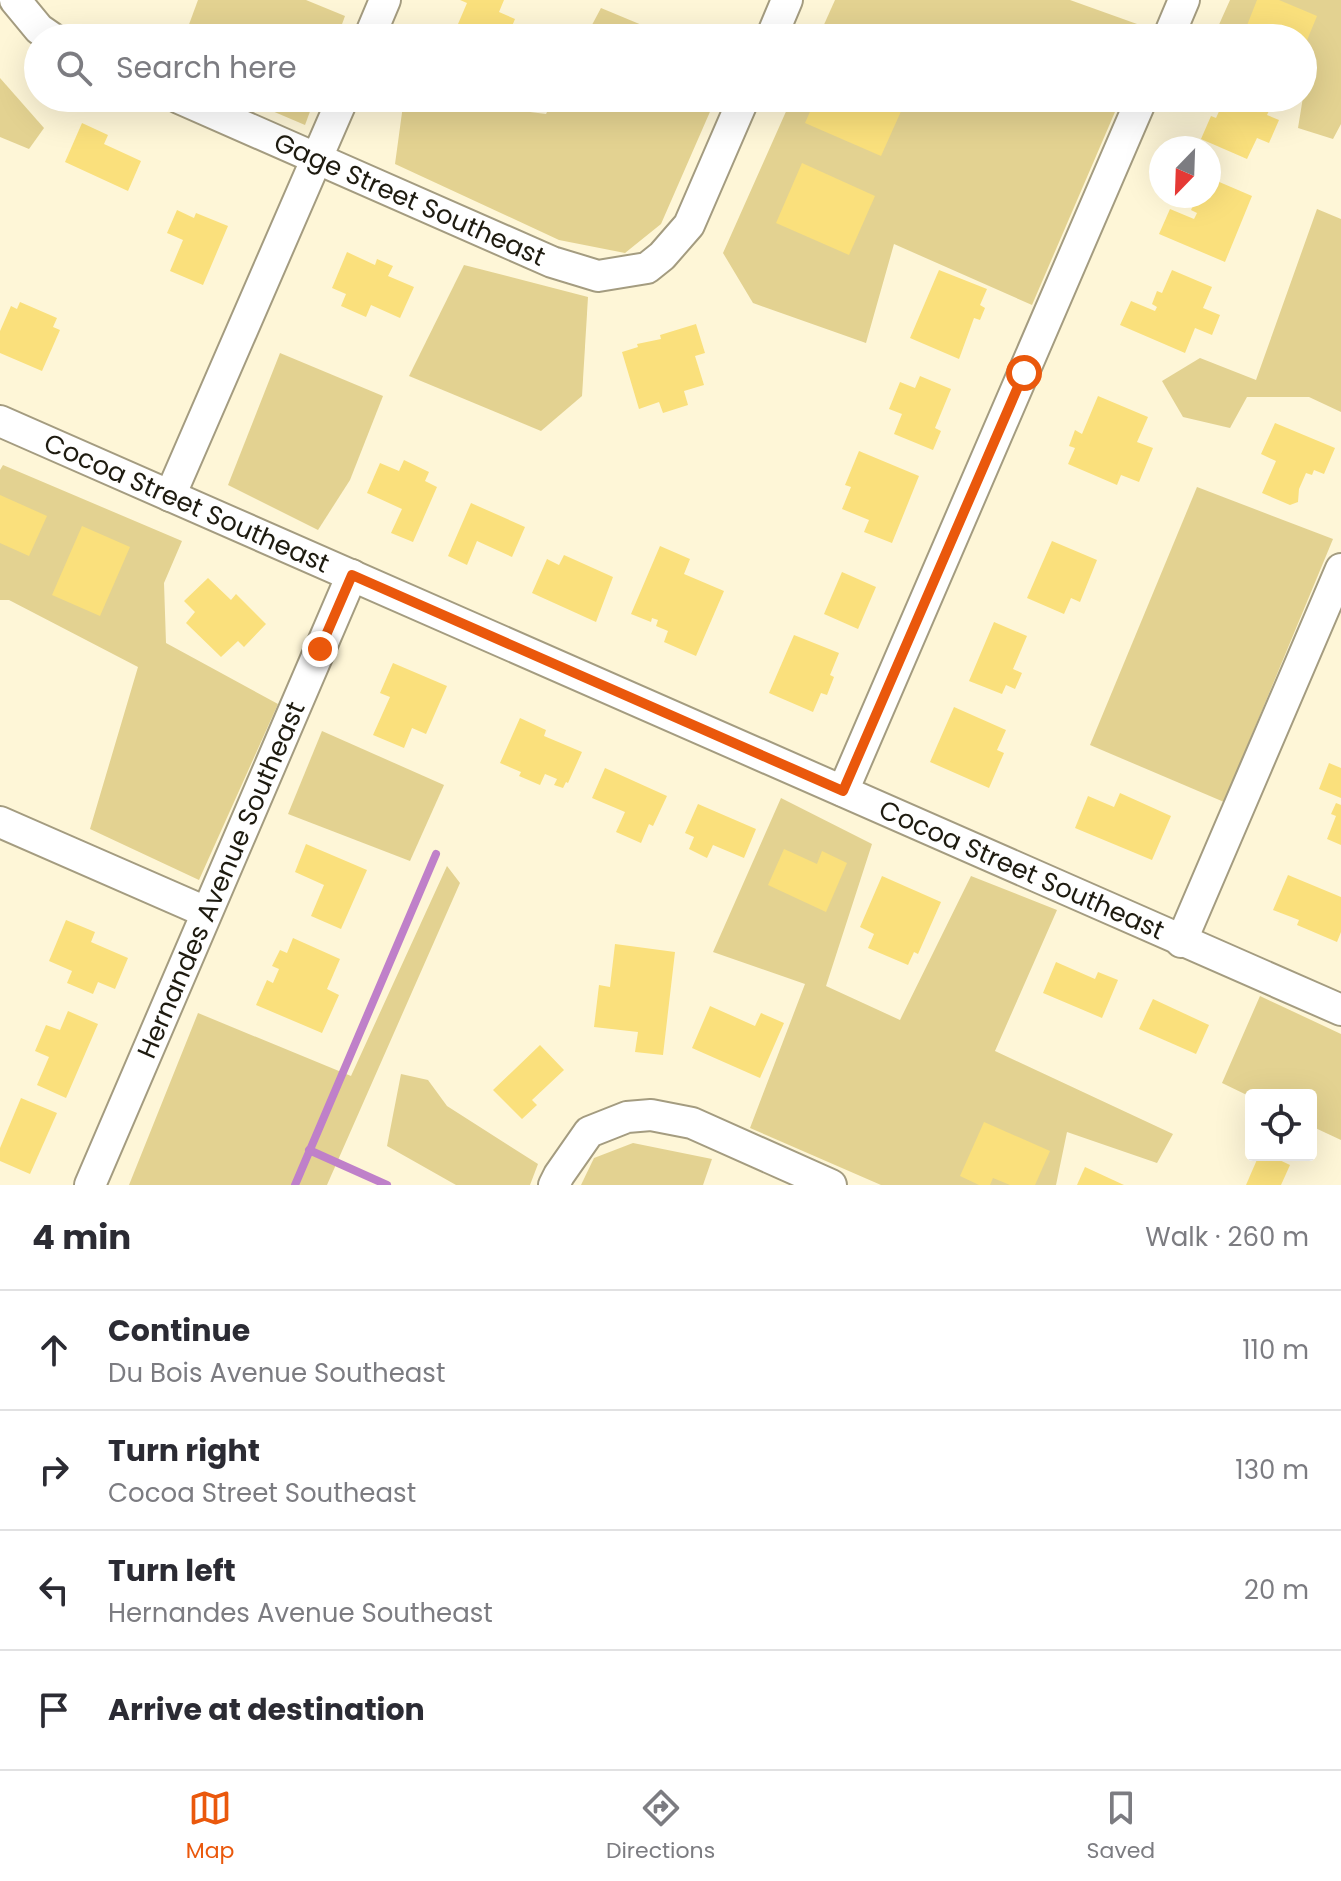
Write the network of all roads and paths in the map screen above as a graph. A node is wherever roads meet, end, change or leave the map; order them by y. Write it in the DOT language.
graph roads {
  1 [pos="385,0"];
  2 [pos="787,0"];
  3 [pos="1184,0"];
  4 [pos="16,2"];
  5 [pos="35,24"];
  6 [pos="375,24"];
  7 [pos="777,24"];
  8 [pos="1174,24"];
  9 [pos="211,112"];
  10 [pos="337,112"];
  11 [pos="738,112"];
  12 [pos="1136,112"];
  13 [pos="317,158"];
  14 [pos="0,421"];
  15 [pos="170,496"];
  16 [pos="1341,569"];
  17 [pos="352,575"];
  18 [pos="843,791"];
  19 [pos="0,822"];
  20 [pos="206,912"];
  21 [pos="1181,942"];
  22 [pos="1341,1010"];
  23 [pos="90,1185"];
  24 [pos="554,1185"];
  25 [pos="831,1185"];
  1 -- 6 [label="street"];
  2 -- 7 [label="street"];
  3 -- 8 [label="street"];
  4 -- 5 [label="street"];
  9 -- 13 [label="street, Gage Street Southeast"];
  10 -- 13 [label="street"];
  11 -- 13 [label="street, Gage Street Southeast"];
  12 -- 18 [label="street"];
  13 -- 15 [label="street"];
  14 -- 15 [label="street, Cocoa Street Southeast"];
  15 -- 17 [label="street, Cocoa Street Southeast"];
  16 -- 21 [label="street"];
  17 -- 18 [label="street, Cocoa Street Southeast"];
  17 -- 20 [label="street, Hernandes Avenue Southeast"];
  18 -- 21 [label="street, Cocoa Street Southeast"];
  19 -- 20 [label="street"];
  20 -- 23 [label="street, Hernandes Avenue Southeast"];
  21 -- 22 [label="street, Cocoa Street Southeast"];
  24 -- 25 [label="street"];
}
